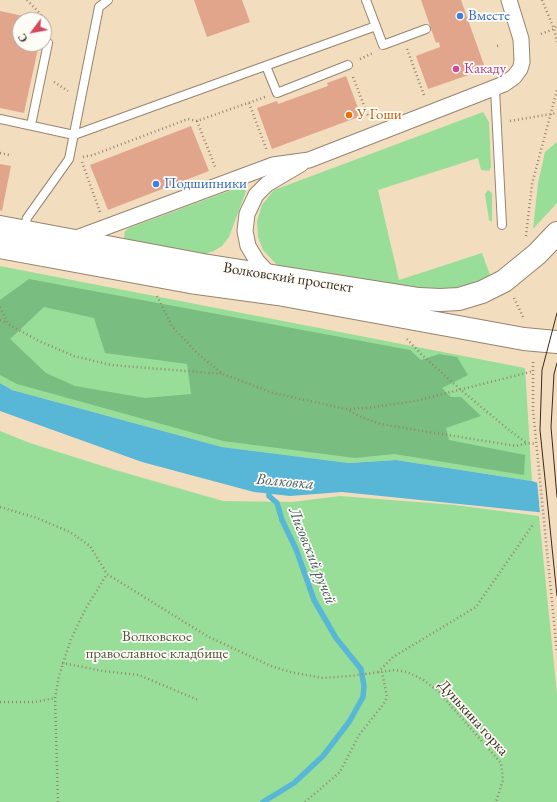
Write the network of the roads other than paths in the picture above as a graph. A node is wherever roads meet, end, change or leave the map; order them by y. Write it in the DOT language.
graph roads {
  1 [pos="108,0"];
  2 [pos="366,0"];
  3 [pos="509,0"];
  4 [pos="376,26"];
  5 [pos="426,29"];
  6 [pos="46,52"];
  7 [pos="348,64"];
  8 [pos="266,66"];
  9 [pos="495,89"];
  10 [pos="0,119"];
  11 [pos="31,125"];
  12 [pos="74,135"];
  13 [pos="309,160"];
  14 [pos="502,225"];
  15 [pos="0,227"];
  16 [pos="24,231"];
  17 [pos="557,233"];
  18 [pos="70,240"];
  19 [pos="0,247"];
  20 [pos="268,274"];
  21 [pos="557,342"];
  1 -- 12 [label="lane"];
  2 -- 4 [label="lane"];
  3 -- 9 [label="street"];
  4 -- 5 [label="lane"];
  4 -- 8 [label="lane"];
  6 -- 11 [label="lane"];
  7 -- 8 [label="lane"];
  8 -- 12 [label="lane"];
  9 -- 13 [label="street"];
  9 -- 14 [label="lane"];
  10 -- 11 [label="lane"];
  11 -- 12 [label="lane"];
  12 -- 16 [label="lane"];
  13 -- 18 [label="street"];
  13 -- 20 [label="street"];
  15 -- 16 [label="street, Волковский проспект"];
  16 -- 18 [label="street, Волковский проспект"];
  17 -- 20 [label="street, Волковский проспект"];
  18 -- 20 [label="street, Волковский проспект"];
  19 -- 21 [label="street, Волковский проспект"];
}
